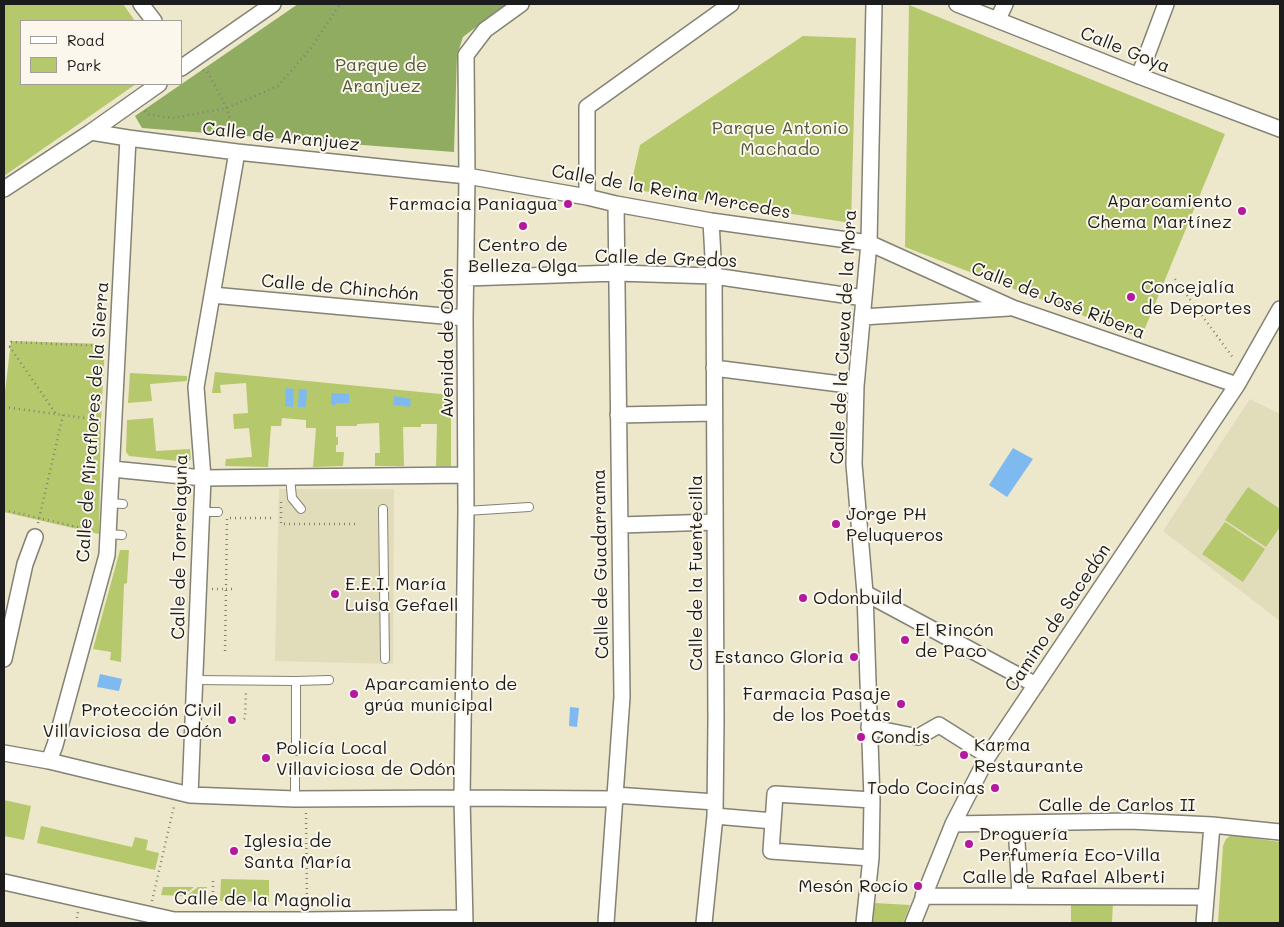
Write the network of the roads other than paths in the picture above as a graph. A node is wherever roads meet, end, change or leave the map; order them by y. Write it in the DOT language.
graph roads {
  1 [pos="142,4"];
  2 [pos="273,4"];
  3 [pos="521,4"];
  4 [pos="731,4"];
  5 [pos="874,4"];
  6 [pos="957,4"];
  7 [pos="1005,4"];
  8 [pos="1166,4"];
  9 [pos="153,20"];
  10 [pos="998,20"];
  11 [pos="182,65"];
  12 [pos="1139,76"];
  13 [pos="159,85"];
  14 [pos="1280,127"];
  15 [pos="91,132"];
  16 [pos="128,138"];
  17 [pos="237,152"];
  18 [pos="467,176"];
  19 [pos="4,189"];
  20 [pos="587,197"];
  21 [pos="616,204"];
  22 [pos="711,221"];
  23 [pos="869,243"];
  24 [pos="617,273"];
  25 [pos="714,276"];
  26 [pos="466,278"];
  27 [pos="212,295"];
  28 [pos="864,298"];
  29 [pos="1013,308"];
  30 [pos="1280,309"];
  31 [pos="862,316"];
  32 [pos="465,318"];
  33 [pos="714,368"];
  34 [pos="1241,379"];
  35 [pos="856,386"];
  36 [pos="714,413"];
  37 [pos="618,415"];
  38 [pos="112,469"];
  39 [pos="466,475"];
  40 [pos="290,477"];
  41 [pos="203,478"];
  42 [pos="529,507"];
  43 [pos="199,509"];
  44 [pos="301,509"];
  45 [pos="383,509"];
  46 [pos="466,511"];
  47 [pos="218,512"];
  48 [pos="715,522"];
  49 [pos="620,525"];
  50 [pos="34,537"];
  51 [pos="865,593"];
  52 [pos="4,659"];
  53 [pos="385,659"];
  54 [pos="195,680"];
  55 [pos="329,680"];
  56 [pos="296,681"];
  57 [pos="1036,685"];
  58 [pos="869,727"];
  59 [pos="296,751"];
  60 [pos="4,753"];
  61 [pos="988,756"];
  62 [pos="49,762"];
  63 [pos="295,774"];
  64 [pos="183,794"];
  65 [pos="615,797"];
  66 [pos="462,798"];
  67 [pos="300,799"];
  68 [pos="872,800"];
  69 [pos="715,809"];
  70 [pos="773,821"];
  71 [pos="953,824"];
  72 [pos="1016,824"];
  73 [pos="1212,824"];
  74 [pos="1280,832"];
  75 [pos="870,858"];
  76 [pos="4,882"];
  77 [pos="923,896"];
  78 [pos="1020,896"];
  79 [pos="1205,897"];
  80 [pos="865,918"];
  81 [pos="465,921"];
  82 [pos="307,922"];
  83 [pos="606,923"];
  84 [pos="704,923"];
  85 [pos="913,923"];
  86 [pos="1204,923"];
  1 -- 9 [label="street"];
  2 -- 11 [label="street"];
  3 -- 18 [label="street, Avenida de Odón"];
  4 -- 20 [label="street"];
  5 -- 23 [label="street, Calle de la Cueva de la Mora"];
  6 -- 10 [label="street, Calle Goya"];
  7 -- 10 [label="street"];
  8 -- 12 [label="street"];
  10 -- 12 [label="street, Calle Goya"];
  12 -- 14 [label="street, Calle Goya"];
  13 -- 15 [label="street"];
  15 -- 16 [label="street, Calle de Aranjuez"];
  15 -- 19 [label="street"];
  16 -- 17 [label="street, Calle de Aranjuez"];
  16 -- 38 [label="street, Calle de Miraflores de la Sierra"];
  17 -- 18 [label="street, Calle de Aranjuez"];
  17 -- 27 [label="street, Calle de Torrelaguna"];
  18 -- 20 [label="street, Calle de la Reina Mercedes"];
  18 -- 26 [label="street, Avenida de Odón"];
  20 -- 21 [label="street, Calle de la Reina Mercedes"];
  21 -- 22 [label="street, Calle de la Reina Mercedes"];
  21 -- 24 [label="street, Calle de Guadarrama"];
  22 -- 23 [label="street, Calle de la Reina Mercedes"];
  22 -- 25 [label="street, Calle de la Fuentecilla"];
  23 -- 28 [label="street, Calle de la Cueva de la Mora"];
  23 -- 29 [label="street, Calle de José Ribera"];
  24 -- 25 [label="street, Calle de Gredos"];
  24 -- 26 [label="street, Calle de Gredos"];
  24 -- 37 [label="street, Calle de Guadarrama"];
  25 -- 28 [label="street, Calle de Gredos"];
  25 -- 33 [label="street, Calle de la Fuentecilla"];
  26 -- 32 [label="street, Avenida de Odón"];
  27 -- 32 [label="street, Calle de Chinchón"];
  27 -- 41 [label="street, Calle de Torrelaguna"];
  28 -- 31 [label="street, Calle de la Cueva de la Mora"];
  29 -- 31 [label="street"];
  29 -- 34 [label="street, Calle de José Ribera"];
  30 -- 34 [label="street, Camino de Sacedón"];
  31 -- 35 [label="street, Calle de la Cueva de la Mora"];
  32 -- 39 [label="street, Avenida de Odón"];
  33 -- 35 [label="street"];
  33 -- 36 [label="street, Calle de la Fuentecilla"];
  34 -- 57 [label="street, Camino de Sacedón"];
  35 -- 51 [label="street, Calle de la Cueva de la Mora"];
  36 -- 37 [label="street"];
  36 -- 48 [label="street, Calle de la Fuentecilla"];
  37 -- 49 [label="street, Calle de Guadarrama"];
  38 -- 41 [label="street"];
  38 -- 62 [label="street, Calle de Miraflores de la Sierra"];
  39 -- 40 [label="street"];
  39 -- 46 [label="street, Avenida de Odón"];
  40 -- 41 [label="street"];
  40 -- 44 [label="lane"];
  41 -- 43 [label="street, Calle de Torrelaguna"];
  42 -- 46 [label="lane"];
  43 -- 47 [label="lane"];
  43 -- 54 [label="street, Calle de Torrelaguna"];
  45 -- 53 [label="lane"];
  46 -- 66 [label="street, Avenida de Odón"];
  48 -- 49 [label="street"];
  48 -- 69 [label="street, Calle de la Fuentecilla"];
  49 -- 65 [label="street, Calle de Guadarrama"];
  50 -- 52 [label="street"];
  51 -- 57 [label="street"];
  51 -- 58 [label="street, Calle de la Cueva de la Mora"];
  54 -- 56 [label="lane"];
  54 -- 64 [label="street, Calle de Torrelaguna"];
  55 -- 56 [label="lane"];
  56 -- 59 [label="lane"];
  57 -- 61 [label="street, Camino de Sacedón"];
  58 -- 61 [label="street"];
  58 -- 68 [label="street, Calle de la Cueva de la Mora"];
  60 -- 62 [label="street"];
  61 -- 71 [label="street, Camino de Sacedón"];
  62 -- 64 [label="street"];
  63 -- 67 [label="lane"];
  64 -- 67 [label="street"];
  65 -- 66 [label="street"];
  65 -- 69 [label="street"];
  65 -- 83 [label="street, Calle de Guadarrama"];
  66 -- 67 [label="street"];
  66 -- 81 [label="street, Avenida de Odón"];
  68 -- 70 [label="street"];
  68 -- 75 [label="street, Calle de la Cueva de la Mora"];
  69 -- 70 [label="street"];
  69 -- 84 [label="street, Calle de la Fuentecilla"];
  70 -- 75 [label="street"];
  71 -- 72 [label="street, Calle de Carlos II"];
  71 -- 77 [label="street, Camino de Sacedón"];
  72 -- 73 [label="street, Calle de Carlos II"];
  72 -- 78 [label="street"];
  73 -- 74 [label="street, Calle de Carlos II"];
  73 -- 79 [label="street"];
  75 -- 80 [label="street, Calle de la Cueva de la Mora"];
  76 -- 82 [label="street, Calle de la Magnolia"];
  77 -- 78 [label="street, Calle de Rafael Alberti"];
  77 -- 85 [label="street, Camino de Sacedón"];
  78 -- 79 [label="street, Calle de Rafael Alberti"];
  79 -- 86 [label="street"];
  81 -- 82 [label="street, Calle de la Magnolia"];
}
